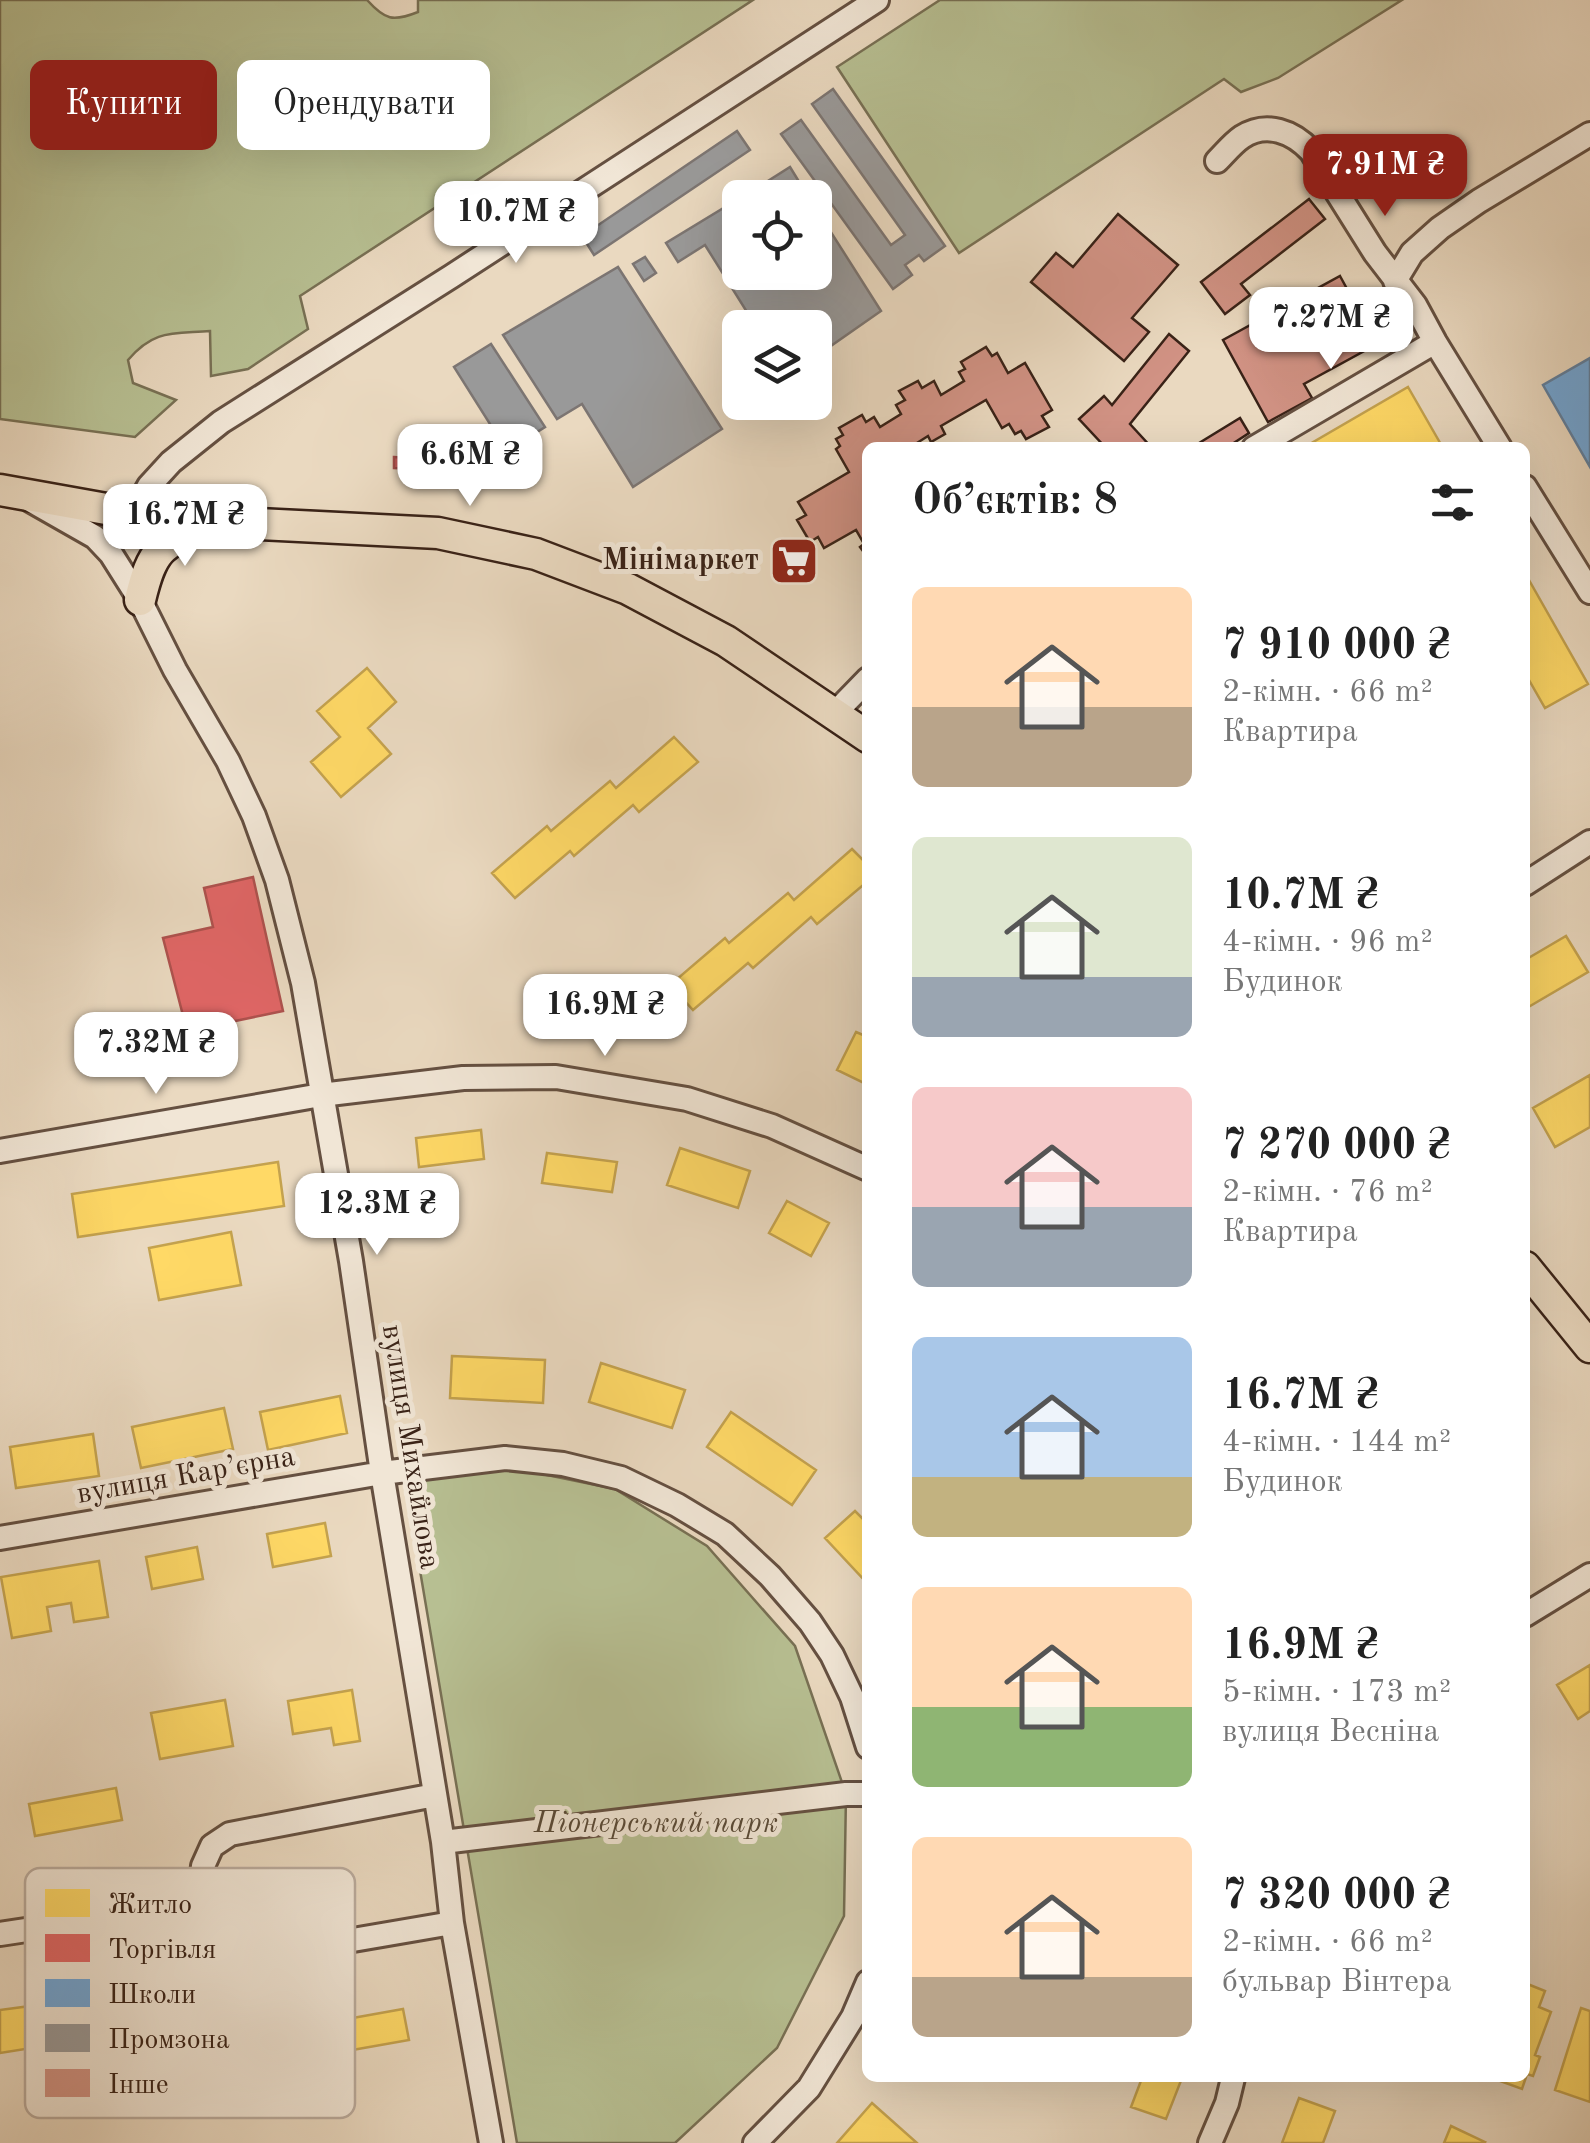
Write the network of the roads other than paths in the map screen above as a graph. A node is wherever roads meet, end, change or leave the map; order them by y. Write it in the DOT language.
graph roads {
  1 [pos="878,0"];
  2 [pos="1590,134"];
  3 [pos="1217,161"];
  4 [pos="1394,280"];
  5 [pos="1435,342"];
  6 [pos="1264,442"];
  7 [pos="1496,442"];
  8 [pos="9,492"];
  9 [pos="1530,495"];
  10 [pos="133,514"];
  11 [pos="211,523"];
  12 [pos="1590,592"];
  13 [pos="140,600"];
  14 [pos="862,685"];
  15 [pos="834,714"];
  16 [pos="862,733"];
  17 [pos="1590,842"];
  18 [pos="1530,881"];
  19 [pos="321,1095"];
  20 [pos="0,1151"];
  21 [pos="862,1165"];
  22 [pos="1530,1272"];
  23 [pos="1590,1347"];
  24 [pos="382,1473"];
  25 [pos="0,1538"];
  26 [pos="1590,1574"];
  27 [pos="1530,1612"];
  28 [pos="862,1729"];
  29 [pos="862,1794"];
  30 [pos="435,1795"];
  31 [pos="443,1842"];
  32 [pos="203,1868"];
  33 [pos="452,1923"];
  34 [pos="25,1930"];
  35 [pos="0,1934"];
  36 [pos="355,1940"];
  37 [pos="862,1996"];
  38 [pos="1231,2082"];
  39 [pos="490,2143"];
  40 [pos="755,2143"];
  41 [pos="1210,2143"];
  1 -- 10 [label="street"];
  2 -- 4 [label="street"];
  3 -- 4 [label="street"];
  4 -- 5 [label="street"];
  5 -- 6 [label="street"];
  5 -- 7 [label="street"];
  8 -- 10 [label="main road"];
  8 -- 13 [label="street, вулиця Михайлова"];
  9 -- 12 [label="street"];
  10 -- 11 [label="main road"];
  11 -- 13 [label="main road"];
  11 -- 15 [label="main road"];
  13 -- 19 [label="street, вулиця Михайлова"];
  14 -- 15 [label="street"];
  15 -- 16 [label="main road"];
  17 -- 18 [label="street"];
  19 -- 20 [label="street"];
  19 -- 21 [label="street"];
  19 -- 24 [label="street, вулиця Михайлова"];
  22 -- 23 [label="main road"];
  24 -- 25 [label="street, вулиця Кар’єрна"];
  24 -- 28 [label="street, вулиця Кар’єрна"];
  24 -- 30 [label="street, вулиця Михайлова"];
  26 -- 27 [label="street"];
  29 -- 31 [label="street"];
  30 -- 31 [label="street, вулиця Михайлова"];
  30 -- 32 [label="street"];
  31 -- 33 [label="street, вулиця Михайлова"];
  33 -- 36 [label="street"];
  33 -- 39 [label="street, вулиця Михайлова"];
  34 -- 35 [label="street"];
  37 -- 40 [label="street"];
  38 -- 41 [label="street"];
}
